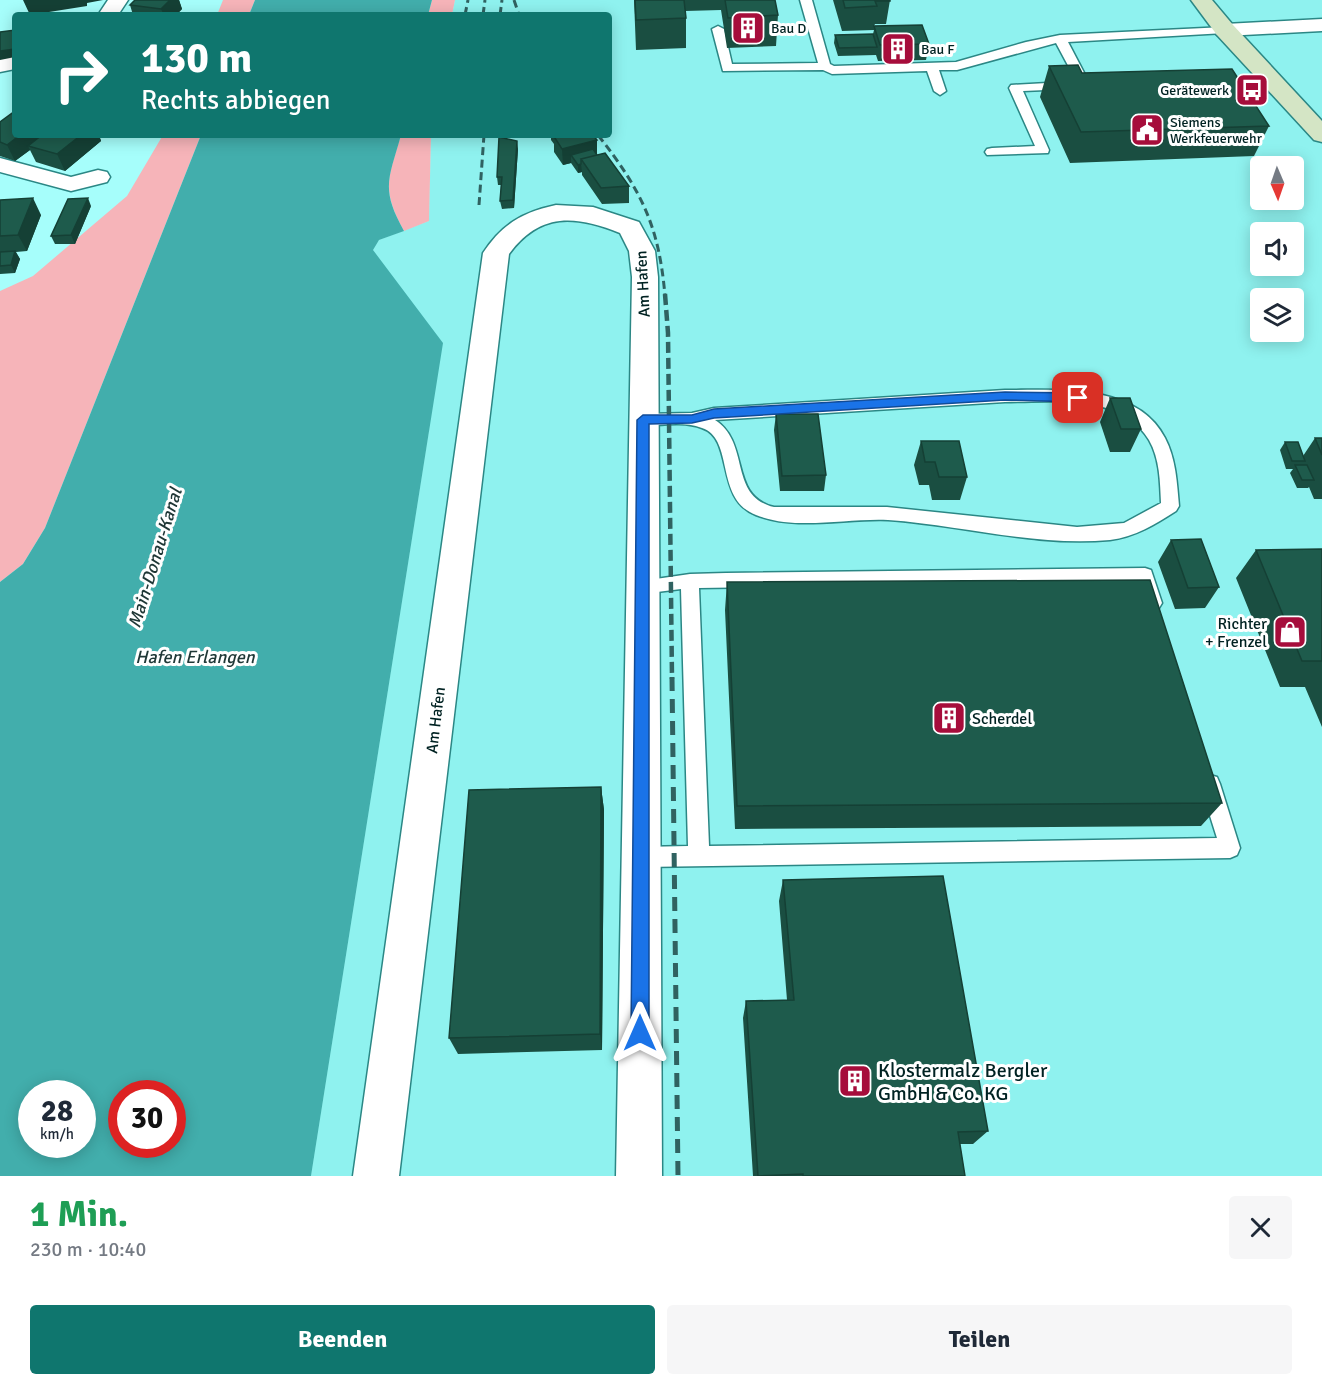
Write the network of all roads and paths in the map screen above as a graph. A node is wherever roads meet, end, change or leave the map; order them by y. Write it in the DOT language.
graph roads {
  1 [pos="806,0"];
  2 [pos="1201,0"];
  3 [pos="1322,25"];
  4 [pos="718,29"];
  5 [pos="1225,30"];
  6 [pos="1060,39"];
  7 [pos="825,66"];
  8 [pos="932,67"];
  9 [pos="940,91"];
  10 [pos="1319,127"];
  11 [pos="992,152"];
  12 [pos="0,165"];
  13 [pos="98,177"];
  14 [pos="692,419"];
  15 [pos="643,420"];
  16 [pos="690,581"];
  17 [pos="641,587"];
  18 [pos="1159,620"];
  19 [pos="1205,769"];
  20 [pos="699,855"];
  21 [pos="642,857"];
  22 [pos="376,1176"];
  23 [pos="639,1176"];
  1 -- 7 [label="lane"];
  2 -- 5 [label="main road"];
  3 -- 5 [label="street"];
  4 -- 7 [label="lane"];
  5 -- 6 [label="lane"];
  5 -- 10 [label="main road"];
  6 -- 8 [label="lane"];
  6 -- 11 [label="lane"];
  7 -- 8 [label="lane"];
  8 -- 9 [label="lane"];
  12 -- 13 [label="street"];
  14 -- 14 [label="lane"];
  14 -- 15 [label="lane"];
  15 -- 17 [label="street, Am Hafen"];
  15 -- 22 [label="street, Am Hafen"];
  16 -- 17 [label="lane"];
  16 -- 18 [label="lane"];
  16 -- 20 [label="lane"];
  17 -- 21 [label="street, Am Hafen"];
  19 -- 20 [label="lane"];
  20 -- 21 [label="lane"];
  21 -- 23 [label="street, Am Hafen"];
}
